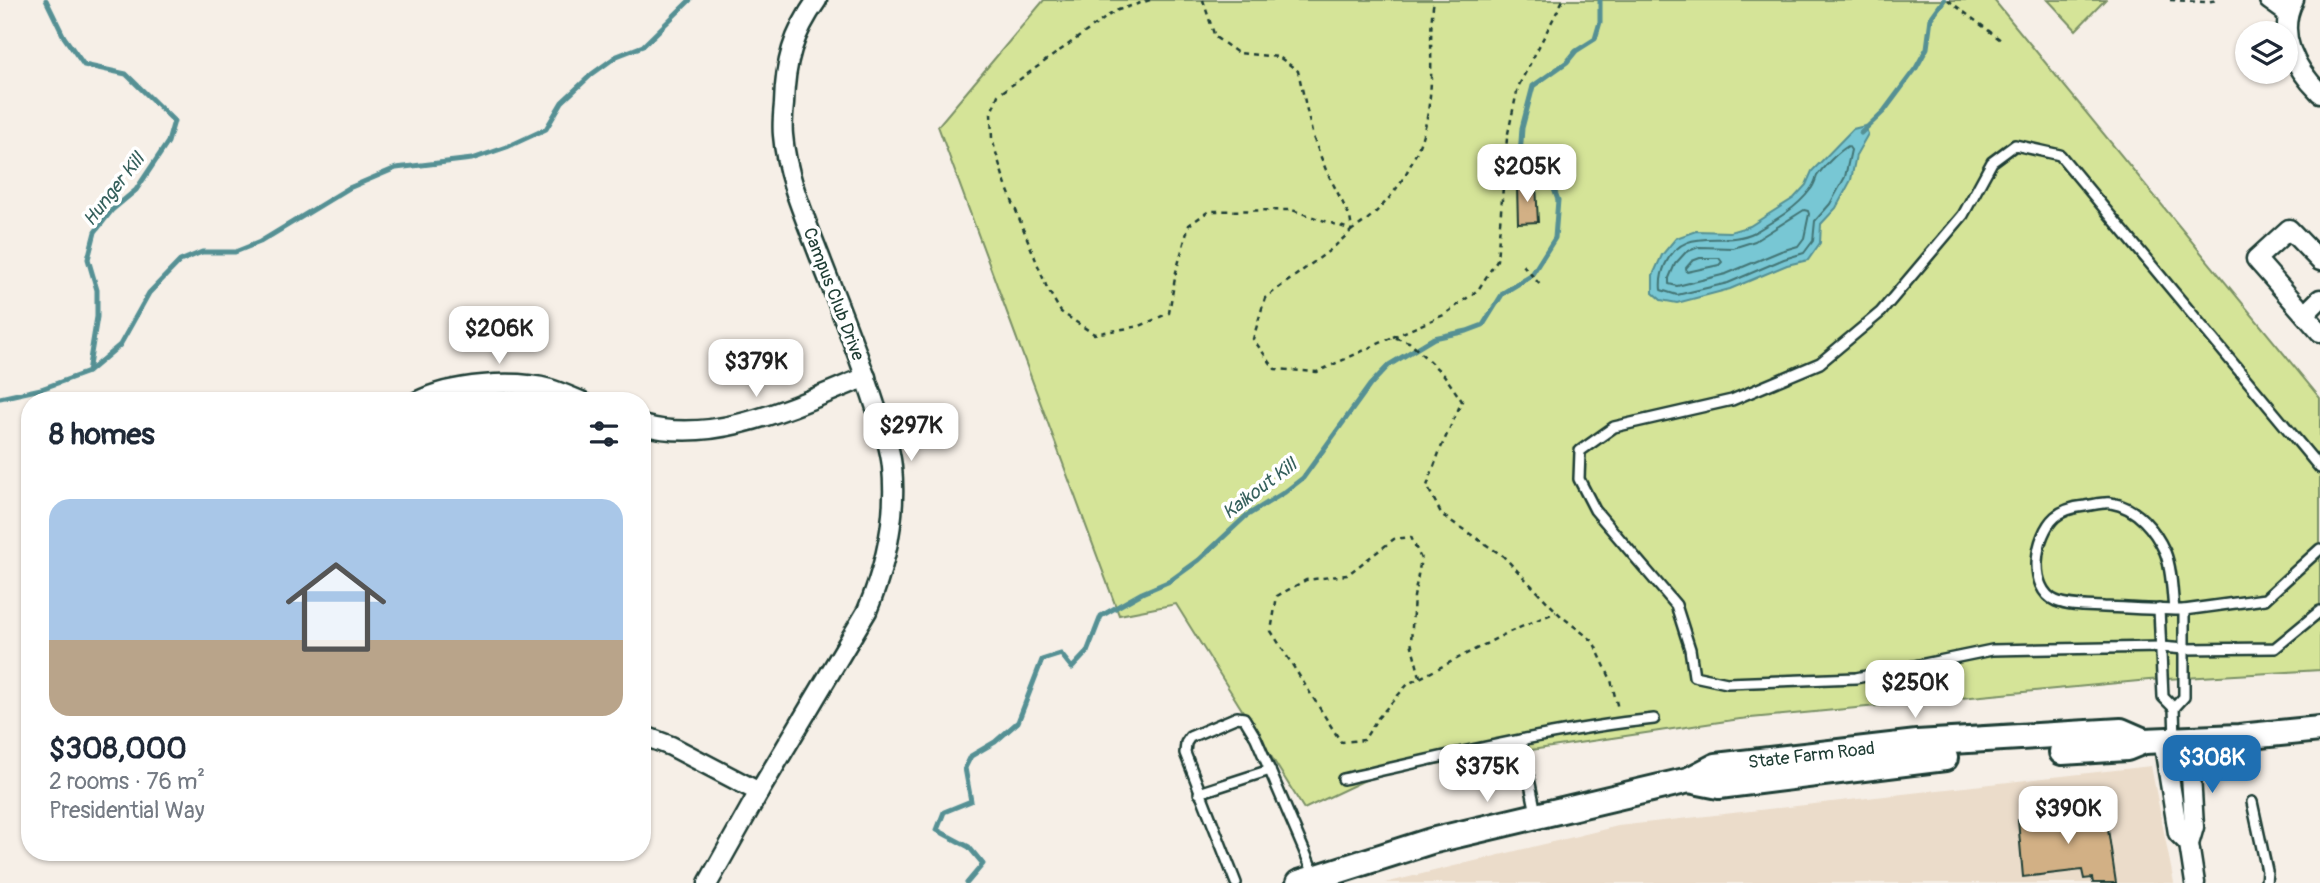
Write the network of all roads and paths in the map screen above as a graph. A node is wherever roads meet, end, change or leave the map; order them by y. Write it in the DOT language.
graph roads {
  1 [pos="817,0"];
  2 [pos="1150,0"];
  3 [pos="1203,0"];
  4 [pos="1434,0"];
  5 [pos="1563,0"];
  6 [pos="1948,0"];
  7 [pos="2169,0"];
  8 [pos="2218,0"];
  9 [pos="2269,0"];
  10 [pos="2290,7"];
  11 [pos="2001,40"];
  12 [pos="2320,93"];
  13 [pos="1352,229"];
  14 [pos="2320,261"];
  15 [pos="1523,265"];
  16 [pos="1541,286"];
  17 [pos="2320,299"];
  18 [pos="2305,314"];
  19 [pos="2320,332"];
  20 [pos="1393,337"];
  21 [pos="866,377"];
  22 [pos="442,392"];
  23 [pos="558,392"];
  24 [pos="651,426"];
  25 [pos="2320,468"];
  26 [pos="2320,549"];
  27 [pos="2159,609"];
  28 [pos="2179,610"];
  29 [pos="2320,611"];
  30 [pos="1556,612"];
  31 [pos="2161,647"];
  32 [pos="2184,649"];
  33 [pos="1420,677"];
  34 [pos="2174,708"];
  35 [pos="1654,719"];
  36 [pos="1621,723"];
  37 [pos="2320,729"];
  38 [pos="651,738"];
  39 [pos="1521,740"];
  40 [pos="2168,740"];
  41 [pos="1270,770"];
  42 [pos="1343,779"];
  43 [pos="759,792"];
  44 [pos="1199,793"];
  45 [pos="2252,802"];
  46 [pos="1537,815"];
  47 [pos="2189,844"];
  48 [pos="1307,880"];
  49 [pos="708,883"];
  50 [pos="1236,883"];
  51 [pos="2195,883"];
  52 [pos="2266,883"];
  1 -- 21 [label="street, Campus Club Drive"];
  2 -- 13 [label="path"];
  3 -- 13 [label="path"];
  4 -- 13 [label="path"];
  5 -- 20 [label="path"];
  6 -- 11 [label="path"];
  7 -- 8 [label="path"];
  9 -- 10 [label="street"];
  10 -- 12 [label="street"];
  13 -- 20 [label="path"];
  14 -- 18 [label="street"];
  15 -- 16 [label="path"];
  17 -- 18 [label="street"];
  18 -- 19 [label="street"];
  20 -- 30 [label="path"];
  21 -- 24 [label="street"];
  21 -- 43 [label="street, Campus Club Drive"];
  22 -- 23 [label="street"];
  25 -- 31 [label="lane"];
  26 -- 28 [label="lane"];
  27 -- 28 [label="lane"];
  27 -- 28 [label="lane"];
  27 -- 31 [label="lane"];
  28 -- 32 [label="lane"];
  29 -- 32 [label="lane"];
  30 -- 33 [label="path"];
  30 -- 36 [label="path"];
  31 -- 32 [label="lane"];
  31 -- 34 [label="lane"];
  32 -- 34 [label="lane"];
  33 -- 33 [label="path"];
  34 -- 40 [label="lane"];
  35 -- 36 [label="lane"];
  36 -- 39 [label="lane"];
  37 -- 40 [label="main road, State Farm Road"];
  38 -- 43 [label="street"];
  39 -- 42 [label="lane"];
  39 -- 46 [label="lane"];
  40 -- 46 [label="main road, State Farm Road"];
  40 -- 47 [label="street"];
  40 -- 47 [label="street"];
  41 -- 44 [label="lane"];
  41 -- 44 [label="lane"];
  41 -- 48 [label="lane"];
  43 -- 49 [label="street, Campus Club Drive"];
  44 -- 50 [label="lane"];
  45 -- 52 [label="lane"];
  46 -- 48 [label="main road, State Farm Road"];
  47 -- 51 [label="street"];
}
